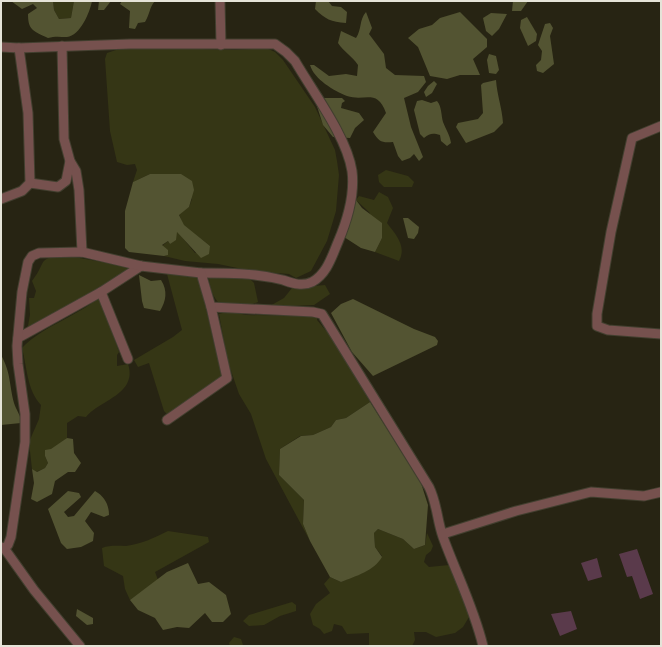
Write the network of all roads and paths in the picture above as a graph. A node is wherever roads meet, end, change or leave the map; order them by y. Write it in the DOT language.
graph roads {
  1 [pos="220,1"];
  2 [pos="221,45"];
  3 [pos="62,46"];
  4 [pos="1,47"];
  5 [pos="19,48"];
  6 [pos="661,126"];
  7 [pos="70,162"];
  8 [pos="30,183"];
  9 [pos="1,199"];
  10 [pos="82,252"];
  11 [pos="141,266"];
  12 [pos="201,273"];
  13 [pos="101,292"];
  14 [pos="211,307"];
  15 [pos="661,334"];
  16 [pos="18,338"];
  17 [pos="128,359"];
  18 [pos="167,420"];
  19 [pos="661,492"];
  20 [pos="442,534"];
  21 [pos="2,547"];
  22 [pos="80,646"];
  23 [pos="483,646"];
  1 -- 2 [label="street"];
  2 -- 3 [label="street"];
  2 -- 12 [label="street"];
  3 -- 5 [label="street"];
  3 -- 7 [label="street"];
  4 -- 5 [label="street"];
  5 -- 8 [label="street"];
  6 -- 15 [label="street"];
  7 -- 8 [label="street"];
  7 -- 10 [label="street"];
  8 -- 9 [label="street"];
  10 -- 11 [label="street"];
  10 -- 16 [label="street"];
  11 -- 12 [label="street"];
  11 -- 13 [label="street"];
  12 -- 14 [label="street"];
  13 -- 16 [label="street"];
  13 -- 17 [label="street"];
  14 -- 18 [label="street"];
  14 -- 20 [label="street"];
  16 -- 21 [label="street"];
  19 -- 20 [label="street"];
  20 -- 23 [label="street"];
  21 -- 22 [label="street"];
}
